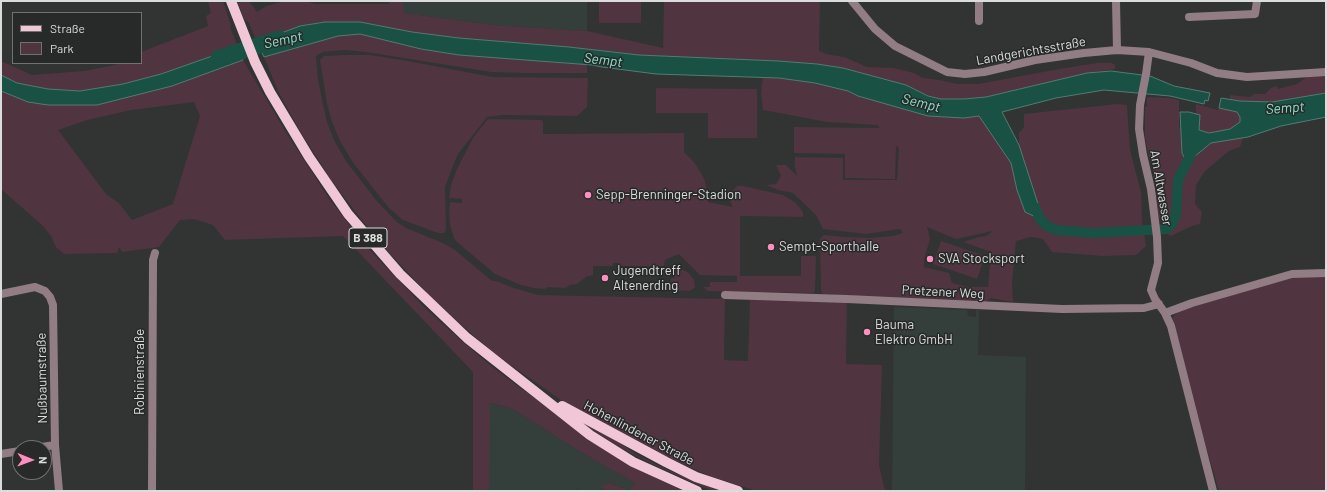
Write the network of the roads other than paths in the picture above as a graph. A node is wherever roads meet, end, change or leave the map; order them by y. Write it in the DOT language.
graph roads {
  1 [pos="230,1"];
  2 [pos="979,1"];
  3 [pos="1116,1"];
  4 [pos="1258,1"];
  5 [pos="853,4"];
  6 [pos="1189,17"];
  7 [pos="979,21"];
  8 [pos="1117,50"];
  9 [pos="1149,52"];
  10 [pos="1326,72"];
  11 [pos="155,253"];
  12 [pos="1326,273"];
  13 [pos="1,294"];
  14 [pos="725,295"];
  15 [pos="1159,304"];
  16 [pos="1165,313"];
  17 [pos="532,389"];
  18 [pos="52,445"];
  19 [pos="55,445"];
  20 [pos="12,452"];
  21 [pos="1,454"];
  22 [pos="1211,489"];
  23 [pos="59,491"];
  24 [pos="152,491"];
  25 [pos="697,491"];
  26 [pos="738,491"];
  1 -- 17 [label="main road, B 388"];
  2 -- 7 [label="street"];
  3 -- 8 [label="street"];
  4 -- 6 [label="street"];
  5 -- 8 [label="street, Landgerichtsstraße"];
  8 -- 9 [label="street, Landgerichtsstraße"];
  9 -- 10 [label="street, Landgerichtsstraße"];
  9 -- 15 [label="street, Am Altwasser"];
  11 -- 24 [label="street, Robinienstraße"];
  12 -- 16 [label="street"];
  13 -- 19 [label="street, Nußbaumstraße"];
  14 -- 15 [label="street, Pretzener Weg"];
  15 -- 16 [label="street, Am Altwasser"];
  16 -- 22 [label="street, Am Altwasser"];
  17 -- 25 [label="main road, B 388"];
  17 -- 26 [label="main road, Hohenlindener Straße / B 388"];
  18 -- 19 [label="street"];
  19 -- 23 [label="street, Nußbaumstraße"];
  20 -- 21 [label="street"];
}
